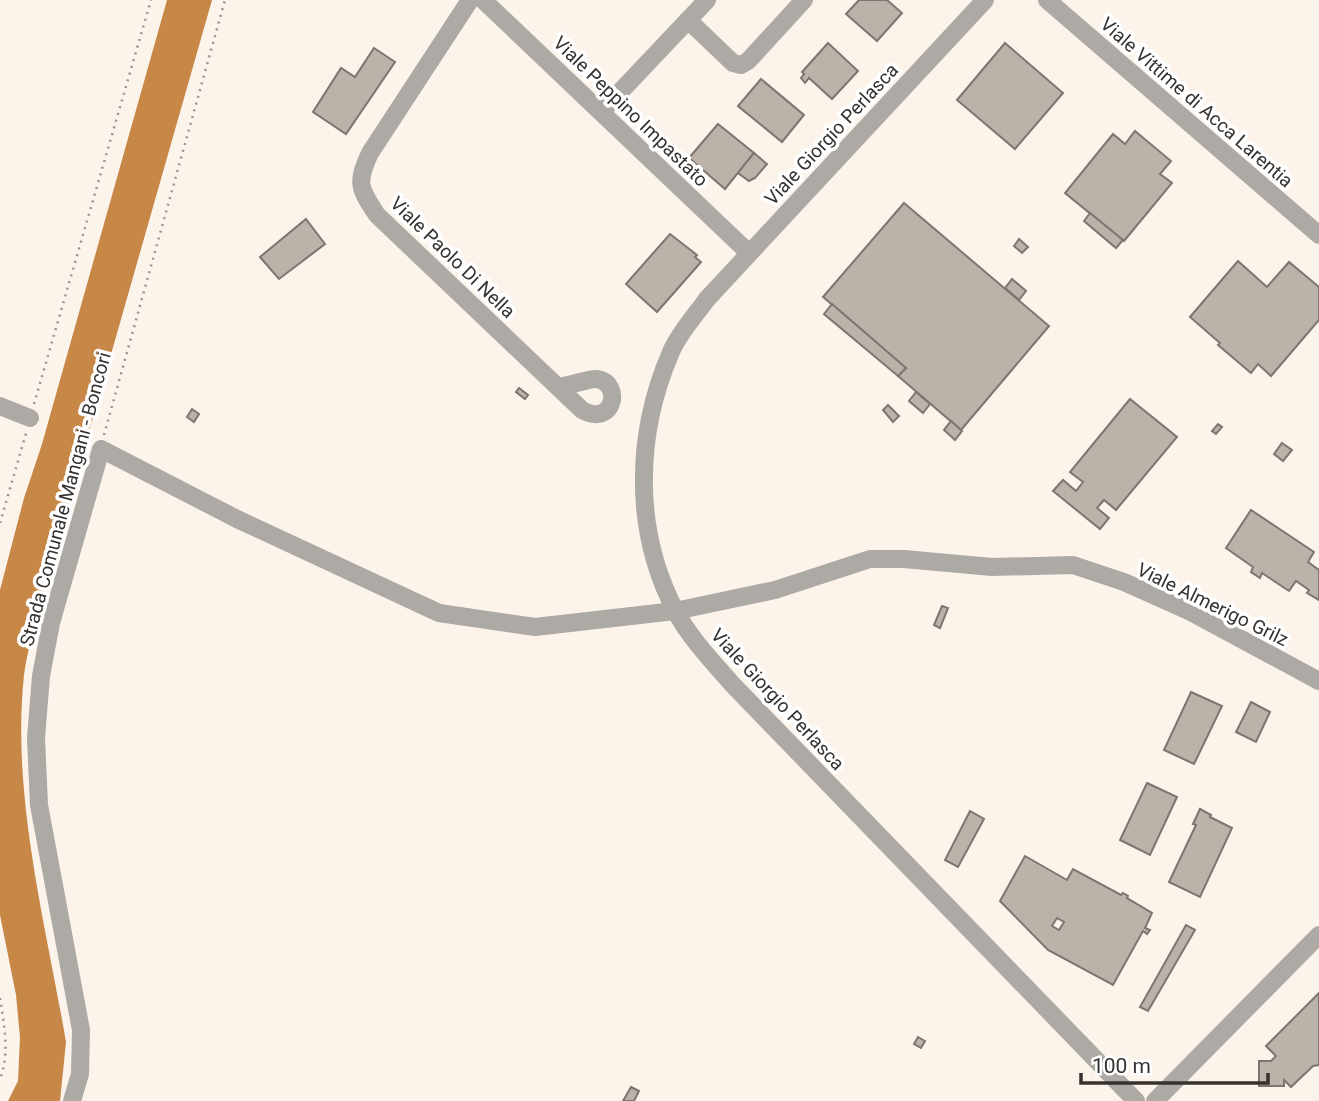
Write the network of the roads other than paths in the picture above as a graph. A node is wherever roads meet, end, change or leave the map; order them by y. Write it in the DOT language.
graph roads {
  1 [pos="470,0"];
  2 [pos="483,0"];
  3 [pos="707,0"];
  4 [pos="804,0"];
  5 [pos="985,0"];
  6 [pos="1047,0"];
  7 [pos="688,20"];
  8 [pos="601,112"];
  9 [pos="1319,235"];
  10 [pos="749,253"];
  11 [pos="559,387"];
  12 [pos="0,406"];
  13 [pos="30,418"];
  14 [pos="101,449"];
  15 [pos="675,611"];
  16 [pos="1319,681"];
  17 [pos="1319,935"];
  18 [pos="72,1101"];
  19 [pos="1136,1101"];
  20 [pos="1155,1101"];
  1 -- 11 [label="street, Viale Paolo Di Nella"];
  2 -- 8 [label="street, Viale Peppino Impastato"];
  3 -- 7 [label="street"];
  4 -- 7 [label="street"];
  5 -- 10 [label="street, Viale Giorgio Perlasca"];
  6 -- 9 [label="street, Viale Vittime di Acca Larentia"];
  7 -- 8 [label="street"];
  8 -- 10 [label="street, Viale Peppino Impastato"];
  10 -- 15 [label="street, Viale Giorgio Perlasca"];
  12 -- 13 [label="street"];
  14 -- 15 [label="street, Viale Almerigo Grilz"];
  14 -- 18 [label="street, Strada Comunale Mangani - Boncori"];
  15 -- 16 [label="street, Viale Almerigo Grilz"];
  15 -- 19 [label="street, Viale Giorgio Perlasca"];
  17 -- 20 [label="street"];
}
